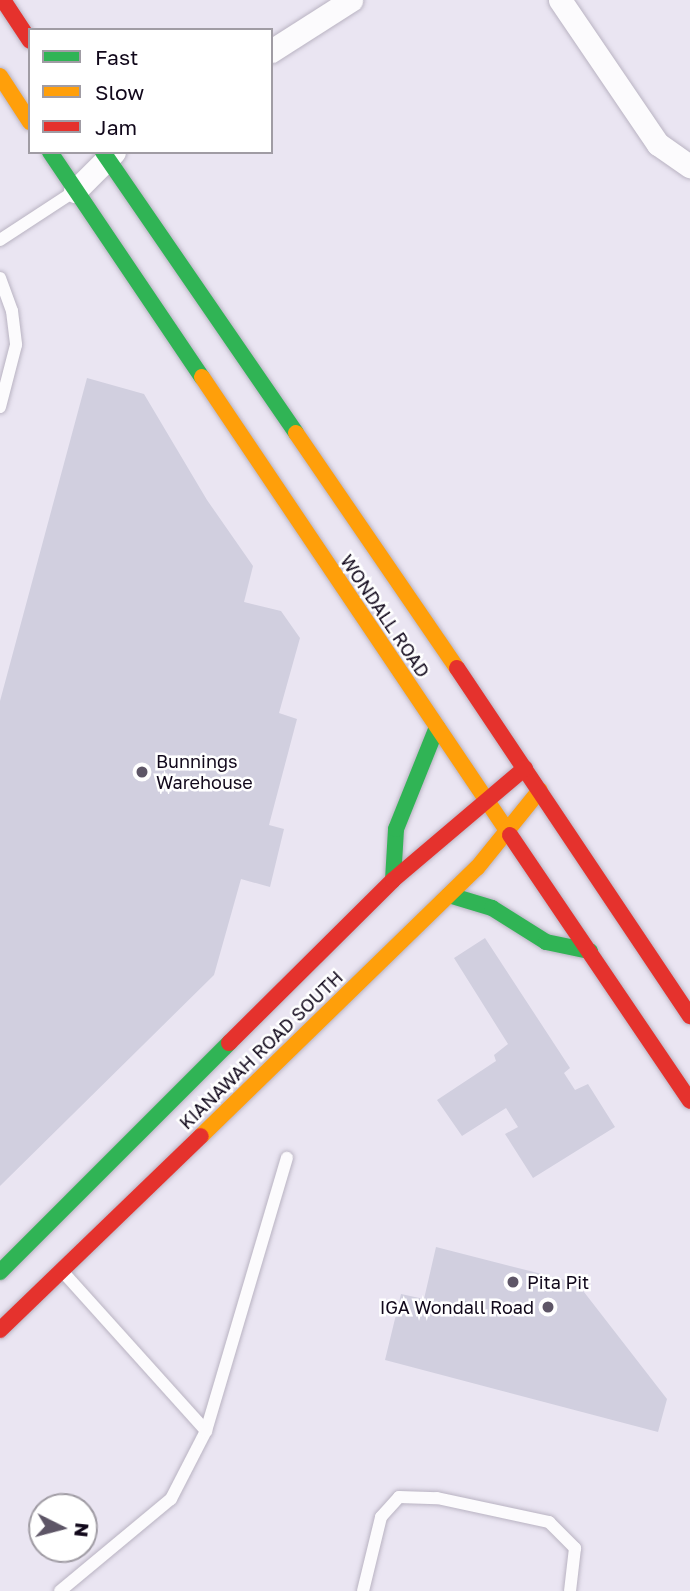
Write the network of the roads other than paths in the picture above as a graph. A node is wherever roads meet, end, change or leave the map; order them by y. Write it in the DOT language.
graph roads {
  1 [pos="3,0"];
  2 [pos="351,0"];
  3 [pos="560,0"];
  4 [pos="28,38"];
  5 [pos="273,50"];
  6 [pos="0,76"];
  7 [pos="28,119"];
  8 [pos="51,154"];
  9 [pos="108,154"];
  10 [pos="690,166"];
  11 [pos="75,191"];
  12 [pos="0,240"];
  13 [pos="0,278"];
  14 [pos="0,407"];
  15 [pos="437,727"];
  16 [pos="525,768"];
  17 [pos="540,790"];
  18 [pos="485,799"];
  19 [pos="509,831"];
  20 [pos="393,880"];
  21 [pos="449,895"];
  22 [pos="590,951"];
  23 [pos="690,1016"];
  24 [pos="690,1101"];
  25 [pos="287,1158"];
  26 [pos="0,1272"];
  27 [pos="62,1272"];
  28 [pos="0,1330"];
  29 [pos="206,1432"];
  30 [pos="60,1591"];
  31 [pos="363,1591"];
  32 [pos="570,1591"];
  1 -- 4 [label="main road"];
  2 -- 5 [label="street"];
  3 -- 10 [label="street"];
  6 -- 7 [label="main road"];
  8 -- 11 [label="main road, WONDALL ROAD"];
  9 -- 11 [label="street"];
  9 -- 16 [label="main road, WONDALL ROAD"];
  11 -- 12 [label="lane"];
  11 -- 15 [label="main road, WONDALL ROAD"];
  13 -- 14 [label="lane"];
  15 -- 18 [label="main road, WONDALL ROAD"];
  15 -- 20 [label="main road"];
  16 -- 17 [label="main road, WONDALL ROAD"];
  16 -- 18 [label="main road, KIANAWAH ROAD SOUTH"];
  17 -- 19 [label="main road, KIANAWAH ROAD SOUTH"];
  17 -- 23 [label="main road, WONDALL ROAD"];
  18 -- 19 [label="main road, WONDALL ROAD"];
  18 -- 20 [label="main road, KIANAWAH ROAD SOUTH"];
  19 -- 21 [label="main road, KIANAWAH ROAD SOUTH"];
  19 -- 22 [label="main road, WONDALL ROAD"];
  20 -- 26 [label="main road, KIANAWAH ROAD SOUTH"];
  21 -- 22 [label="main road"];
  21 -- 27 [label="main road, KIANAWAH ROAD SOUTH"];
  22 -- 24 [label="main road, WONDALL ROAD"];
  25 -- 29 [label="lane"];
  27 -- 28 [label="main road, KIANAWAH ROAD SOUTH"];
  27 -- 29 [label="lane"];
  29 -- 30 [label="lane"];
  31 -- 32 [label="lane"];
}
